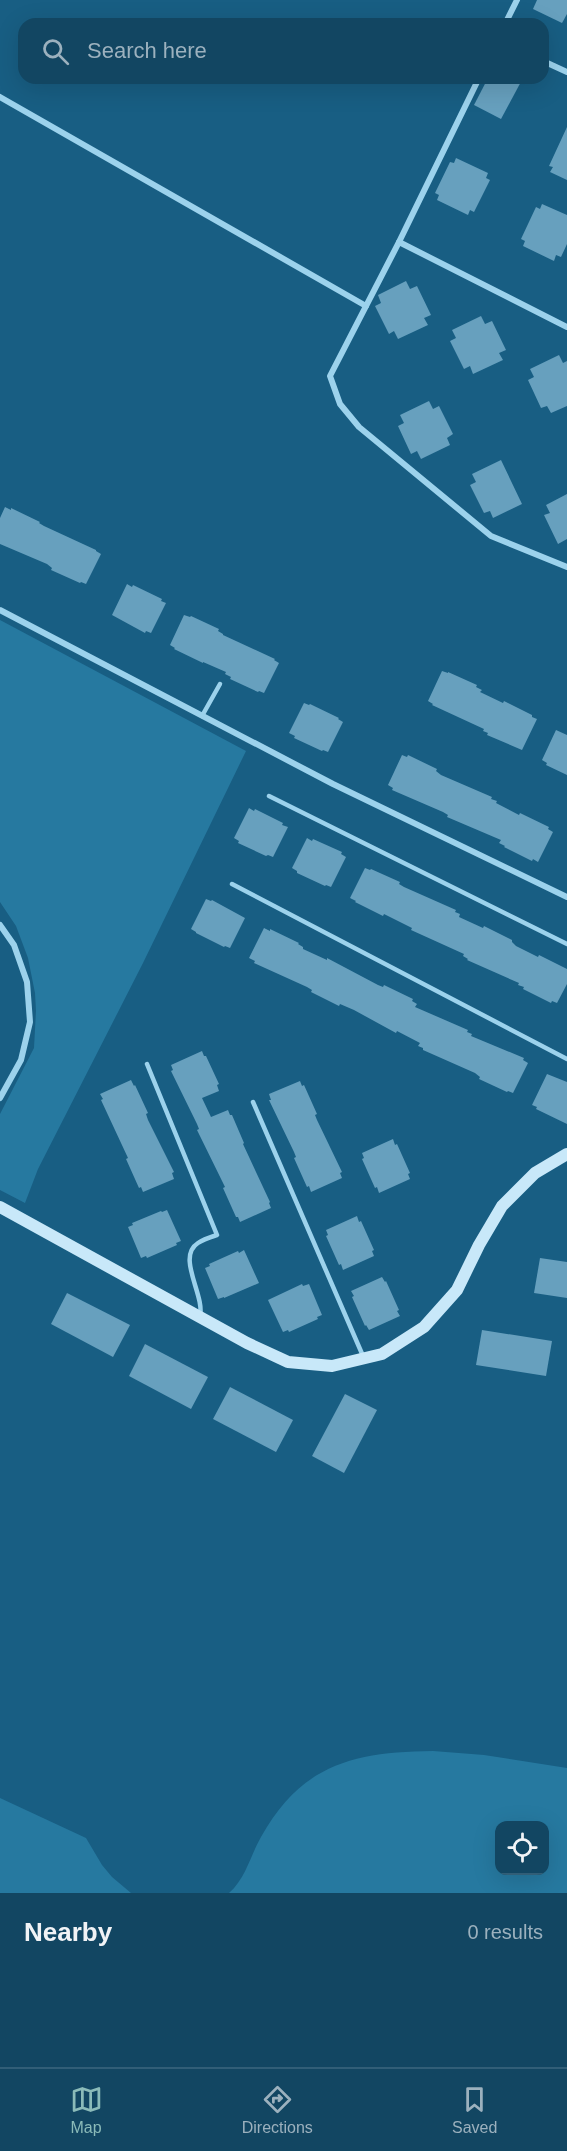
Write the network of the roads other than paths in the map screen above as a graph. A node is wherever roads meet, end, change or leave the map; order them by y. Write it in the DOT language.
graph roads {
  1 [pos="517,0"];
  2 [pos="508,18"];
  3 [pos="549,64"];
  4 [pos="567,72"];
  5 [pos="476,84"];
  6 [pos="0,97"];
  7 [pos="399,242"];
  8 [pos="366,306"];
  9 [pos="567,327"];
  10 [pos="567,567"];
  11 [pos="0,610"];
  12 [pos="220,684"];
  13 [pos="202,716"];
  14 [pos="269,796"];
  15 [pos="232,884"];
  16 [pos="567,897"];
  17 [pos="0,926"];
  18 [pos="567,944"];
  19 [pos="567,1059"];
  20 [pos="147,1065"];
  21 [pos="0,1098"];
  22 [pos="253,1102"];
  23 [pos="567,1154"];
  24 [pos="0,1207"];
  25 [pos="200,1317"];
  26 [pos="364,1358"];
  1 -- 2 [label="street"];
  3 -- 4 [label="street"];
  5 -- 7 [label="street"];
  6 -- 8 [label="street"];
  7 -- 8 [label="street"];
  7 -- 9 [label="street"];
  8 -- 10 [label="street"];
  11 -- 13 [label="street"];
  12 -- 13 [label="lane"];
  13 -- 16 [label="street"];
  14 -- 18 [label="lane"];
  15 -- 19 [label="lane"];
  17 -- 21 [label="street"];
  20 -- 25 [label="lane"];
  22 -- 26 [label="lane"];
  23 -- 26 [label="street"];
  24 -- 25 [label="street"];
  25 -- 26 [label="street"];
}
